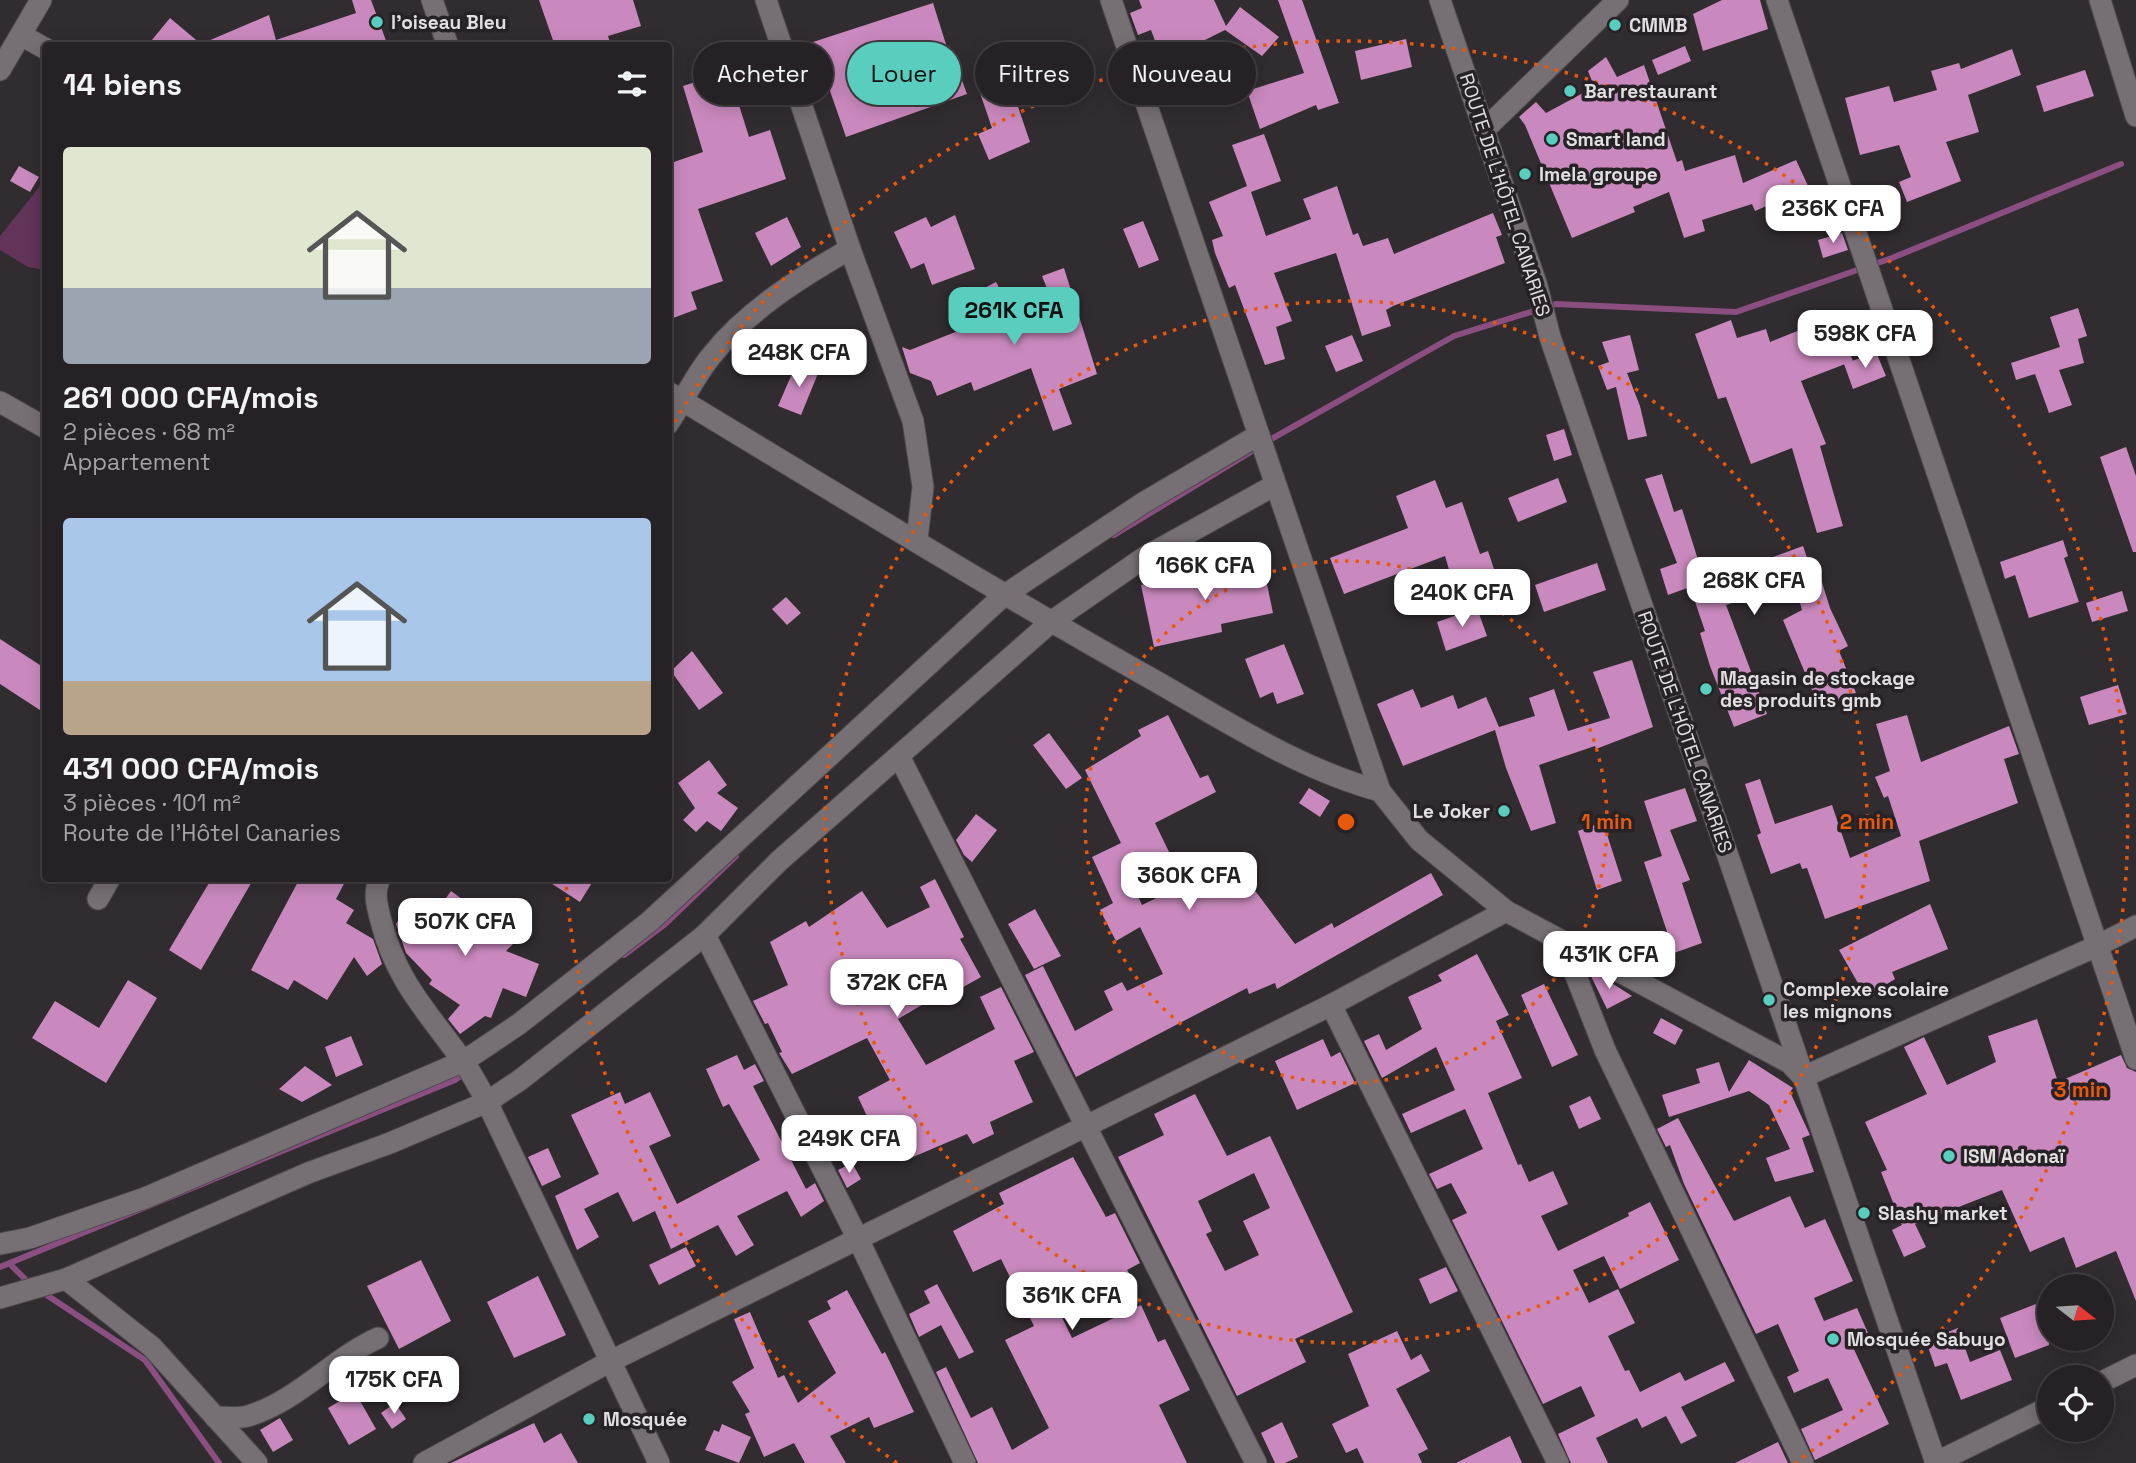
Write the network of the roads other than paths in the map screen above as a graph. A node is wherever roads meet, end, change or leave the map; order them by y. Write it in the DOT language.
graph roads {
  1 [pos="41,0"];
  2 [pos="432,0"];
  3 [pos="766,0"];
  4 [pos="1111,0"];
  5 [pos="1440,0"];
  6 [pos="1618,0"];
  7 [pos="1777,0"];
  8 [pos="2100,0"];
  9 [pos="21,35"];
  10 [pos="447,42"];
  11 [pos="42,47"];
  12 [pos="0,70"];
  13 [pos="2136,116"];
  14 [pos="1485,130"];
  15 [pos="850,249"];
  16 [pos="676,397"];
  17 [pos="0,402"];
  18 [pos="42,427"];
  19 [pos="1257,436"];
  20 [pos="1275,485"];
  21 [pos="917,540"];
  22 [pos="1003,596"];
  23 [pos="1051,622"];
  24 [pos="899,756"];
  25 [pos="1380,791"];
  26 [pos="108,882"];
  27 [pos="378,882"];
  28 [pos="98,899"];
  29 [pos="1506,911"];
  30 [pos="2136,926"];
  31 [pos="705,935"];
  32 [pos="1563,943"];
  33 [pos="2097,946"];
  34 [pos="1331,1005"];
  35 [pos="2136,1059"];
  36 [pos="464,1061"];
  37 [pos="1803,1077"];
  38 [pos="487,1102"];
  39 [pos="1085,1126"];
  40 [pos="859,1241"];
  41 [pos="0,1244"];
  42 [pos="57,1283"];
  43 [pos="0,1298"];
  44 [pos="378,1338"];
  45 [pos="609,1362"];
  46 [pos="2136,1365"];
  47 [pos="2114,1376"];
  48 [pos="2037,1413"];
  49 [pos="215,1417"];
  50 [pos="257,1463"];
  51 [pos="424,1463"];
  52 [pos="659,1463"];
  53 [pos="965,1463"];
  54 [pos="1256,1463"];
  55 [pos="1558,1463"];
  56 [pos="1803,1463"];
  57 [pos="1936,1463"];
  1 -- 9 [label="street"];
  2 -- 10 [label="street"];
  3 -- 15 [label="street"];
  4 -- 19 [label="street"];
  5 -- 14 [label="street, ROUTE DE L'HÔTEL CANARIES"];
  6 -- 14 [label="street"];
  7 -- 33 [label="street"];
  8 -- 13 [label="street"];
  9 -- 11 [label="street"];
  9 -- 12 [label="street"];
  14 -- 37 [label="street, ROUTE DE L'HÔTEL CANARIES"];
  15 -- 16 [label="street"];
  15 -- 21 [label="street"];
  16 -- 21 [label="street"];
  17 -- 18 [label="street"];
  19 -- 20 [label="street"];
  19 -- 22 [label="street"];
  20 -- 23 [label="street"];
  20 -- 25 [label="street"];
  21 -- 22 [label="street"];
  22 -- 23 [label="street"];
  22 -- 36 [label="street"];
  23 -- 24 [label="street"];
  23 -- 25 [label="street"];
  24 -- 31 [label="street"];
  24 -- 39 [label="street"];
  25 -- 29 [label="street"];
  26 -- 28 [label="street"];
  27 -- 36 [label="street"];
  29 -- 32 [label="street"];
  29 -- 34 [label="street"];
  30 -- 33 [label="street"];
  31 -- 38 [label="street"];
  31 -- 40 [label="street"];
  32 -- 37 [label="street"];
  32 -- 56 [label="street"];
  33 -- 35 [label="street"];
  33 -- 37 [label="street"];
  34 -- 39 [label="street"];
  34 -- 55 [label="street"];
  36 -- 38 [label="street"];
  36 -- 41 [label="street"];
  37 -- 57 [label="street, ROUTE DE L'HÔTEL CANARIES"];
  38 -- 42 [label="street"];
  38 -- 45 [label="street"];
  39 -- 40 [label="street"];
  39 -- 54 [label="street"];
  40 -- 45 [label="street"];
  40 -- 53 [label="street"];
  42 -- 43 [label="street"];
  42 -- 49 [label="street"];
  44 -- 49 [label="street"];
  45 -- 51 [label="street"];
  45 -- 52 [label="street"];
  46 -- 47 [label="street"];
  48 -- 57 [label="street"];
  49 -- 50 [label="street"];
}
